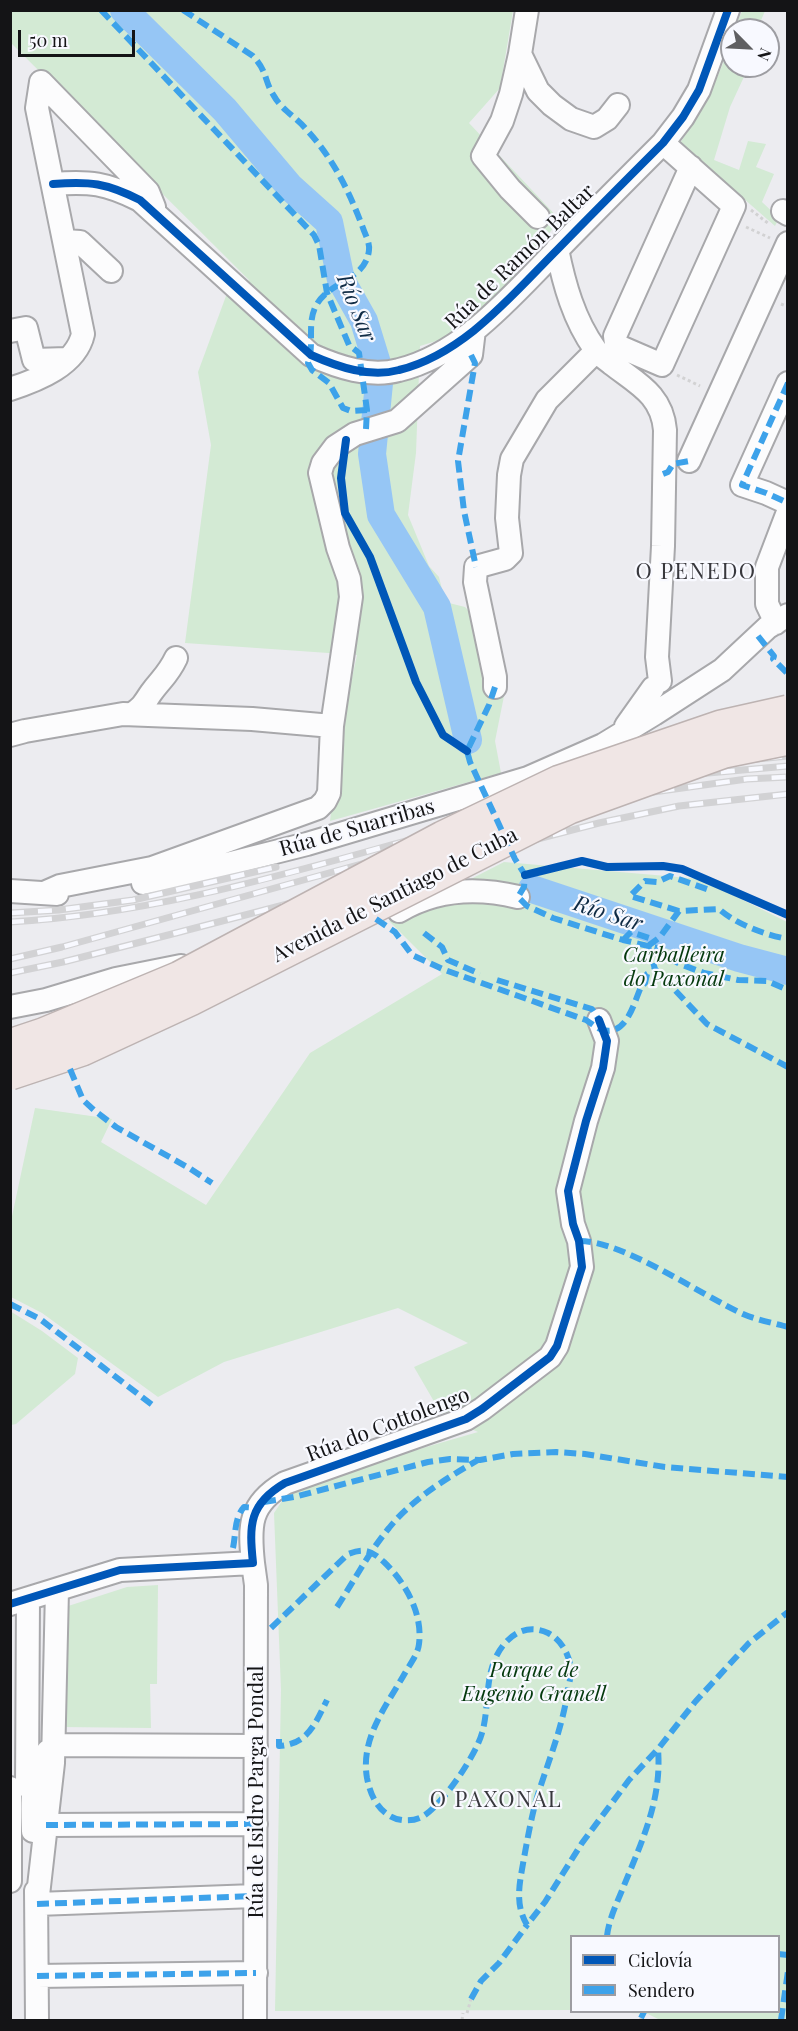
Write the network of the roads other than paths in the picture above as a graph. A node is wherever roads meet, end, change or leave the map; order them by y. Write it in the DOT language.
graph roads {
  1 [pos="527,10"];
  2 [pos="728,10"];
  3 [pos="520,54"];
  4 [pos="618,105"];
  5 [pos="663,143"];
  6 [pos="691,167"];
  7 [pos="52,184"];
  8 [pos="156,214"];
  9 [pos="538,217"];
  10 [pos="64,242"];
  11 [pos="781,242"];
  12 [pos="557,249"];
  13 [pos="111,271"];
  14 [pos="18,330"];
  15 [pos="474,330"];
  16 [pos="596,351"];
  17 [pos="67,359"];
  18 [pos="788,383"];
  19 [pos="10,389"];
  20 [pos="689,461"];
  21 [pos="788,503"];
  22 [pos="788,512"];
  23 [pos="782,619"];
  24 [pos="176,658"];
  25 [pos="656,685"];
  26 [pos="495,687"];
  27 [pos="688,692"];
  28 [pos="788,712"];
  29 [pos="132,714"];
  30 [pos="654,714"];
  31 [pos="788,725"];
  32 [pos="332,726"];
  33 [pos="620,734"];
  34 [pos="10,735"];
  35 [pos="788,738"];
  36 [pos="10,891"];
  37 [pos="44,894"];
  38 [pos="518,897"];
  39 [pos="10,1007"];
  40 [pos="599,1020"];
  41 [pos="10,1046"];
  42 [pos="10,1073"];
  43 [pos="253,1563"];
  44 [pos="36,1596"];
  45 [pos="44,1742"];
  46 [pos="256,1746"];
  47 [pos="10,1788"];
  48 [pos="39,1817"];
  49 [pos="256,1824"];
  50 [pos="10,1881"];
  51 [pos="255,1896"];
  52 [pos="37,1904"];
  53 [pos="256,1973"];
  54 [pos="37,1976"];
  55 [pos="37,2020"];
  56 [pos="255,2020"];
  1 -- 3 [label="street"];
  2 -- 5 [label="street, Rúa de Ramón Baltar"];
  3 -- 4 [label="street"];
  3 -- 9 [label="street"];
  5 -- 6 [label="street"];
  5 -- 12 [label="street, Rúa de Ramón Baltar"];
  6 -- 6 [label="street"];
  7 -- 8 [label="street, Rúa de Ramón Baltar"];
  7 -- 8 [label="street"];
  7 -- 10 [label="street"];
  8 -- 15 [label="street, Rúa de Ramón Baltar"];
  10 -- 13 [label="street"];
  10 -- 17 [label="street"];
  11 -- 20 [label="street"];
  12 -- 15 [label="street, Rúa de Ramón Baltar"];
  12 -- 16 [label="street"];
  14 -- 17 [label="street"];
  15 -- 32 [label="street, Rúa de Suarribas"];
  16 -- 25 [label="street"];
  16 -- 26 [label="street"];
  17 -- 19 [label="street"];
  18 -- 21 [label="street"];
  22 -- 23 [label="street"];
  23 -- 27 [label="street, Rúa de Suarribas"];
  24 -- 29 [label="street"];
  25 -- 27 [label="street"];
  25 -- 30 [label="street"];
  25 -- 33 [label="street"];
  27 -- 30 [label="street, Rúa de Suarribas"];
  28 -- 41 [label="highway, Avenida de Santiago de Cuba, bridge"];
  29 -- 32 [label="street"];
  29 -- 34 [label="street"];
  30 -- 31 [label="street"];
  30 -- 33 [label="street, Rúa de Suarribas"];
  32 -- 37 [label="street, Rúa de Suarribas"];
  33 -- 37 [label="street, Rúa de Suarribas"];
  35 -- 42 [label="highway, Avenida de Santiago de Cuba, bridge"];
  36 -- 37 [label="street, Rúa de Suarribas"];
  38 -- 39 [label="street"];
  40 -- 43 [label="street, Rúa do Cottolengo"];
  43 -- 44 [label="street"];
  43 -- 46 [label="street, Rúa de Isidro Parga Pondal"];
  44 -- 45 [label="street"];
  44 -- 48 [label="street"];
  45 -- 46 [label="street"];
  45 -- 48 [label="street"];
  46 -- 49 [label="street, Rúa de Isidro Parga Pondal"];
  47 -- 50 [label="street"];
  48 -- 49 [label="street"];
  48 -- 52 [label="street"];
  49 -- 51 [label="street, Rúa de Isidro Parga Pondal"];
  51 -- 52 [label="street"];
  51 -- 53 [label="street, Rúa de Isidro Parga Pondal"];
  52 -- 54 [label="street"];
  53 -- 54 [label="street"];
  53 -- 56 [label="street, Rúa de Isidro Parga Pondal"];
  54 -- 55 [label="street"];
}
